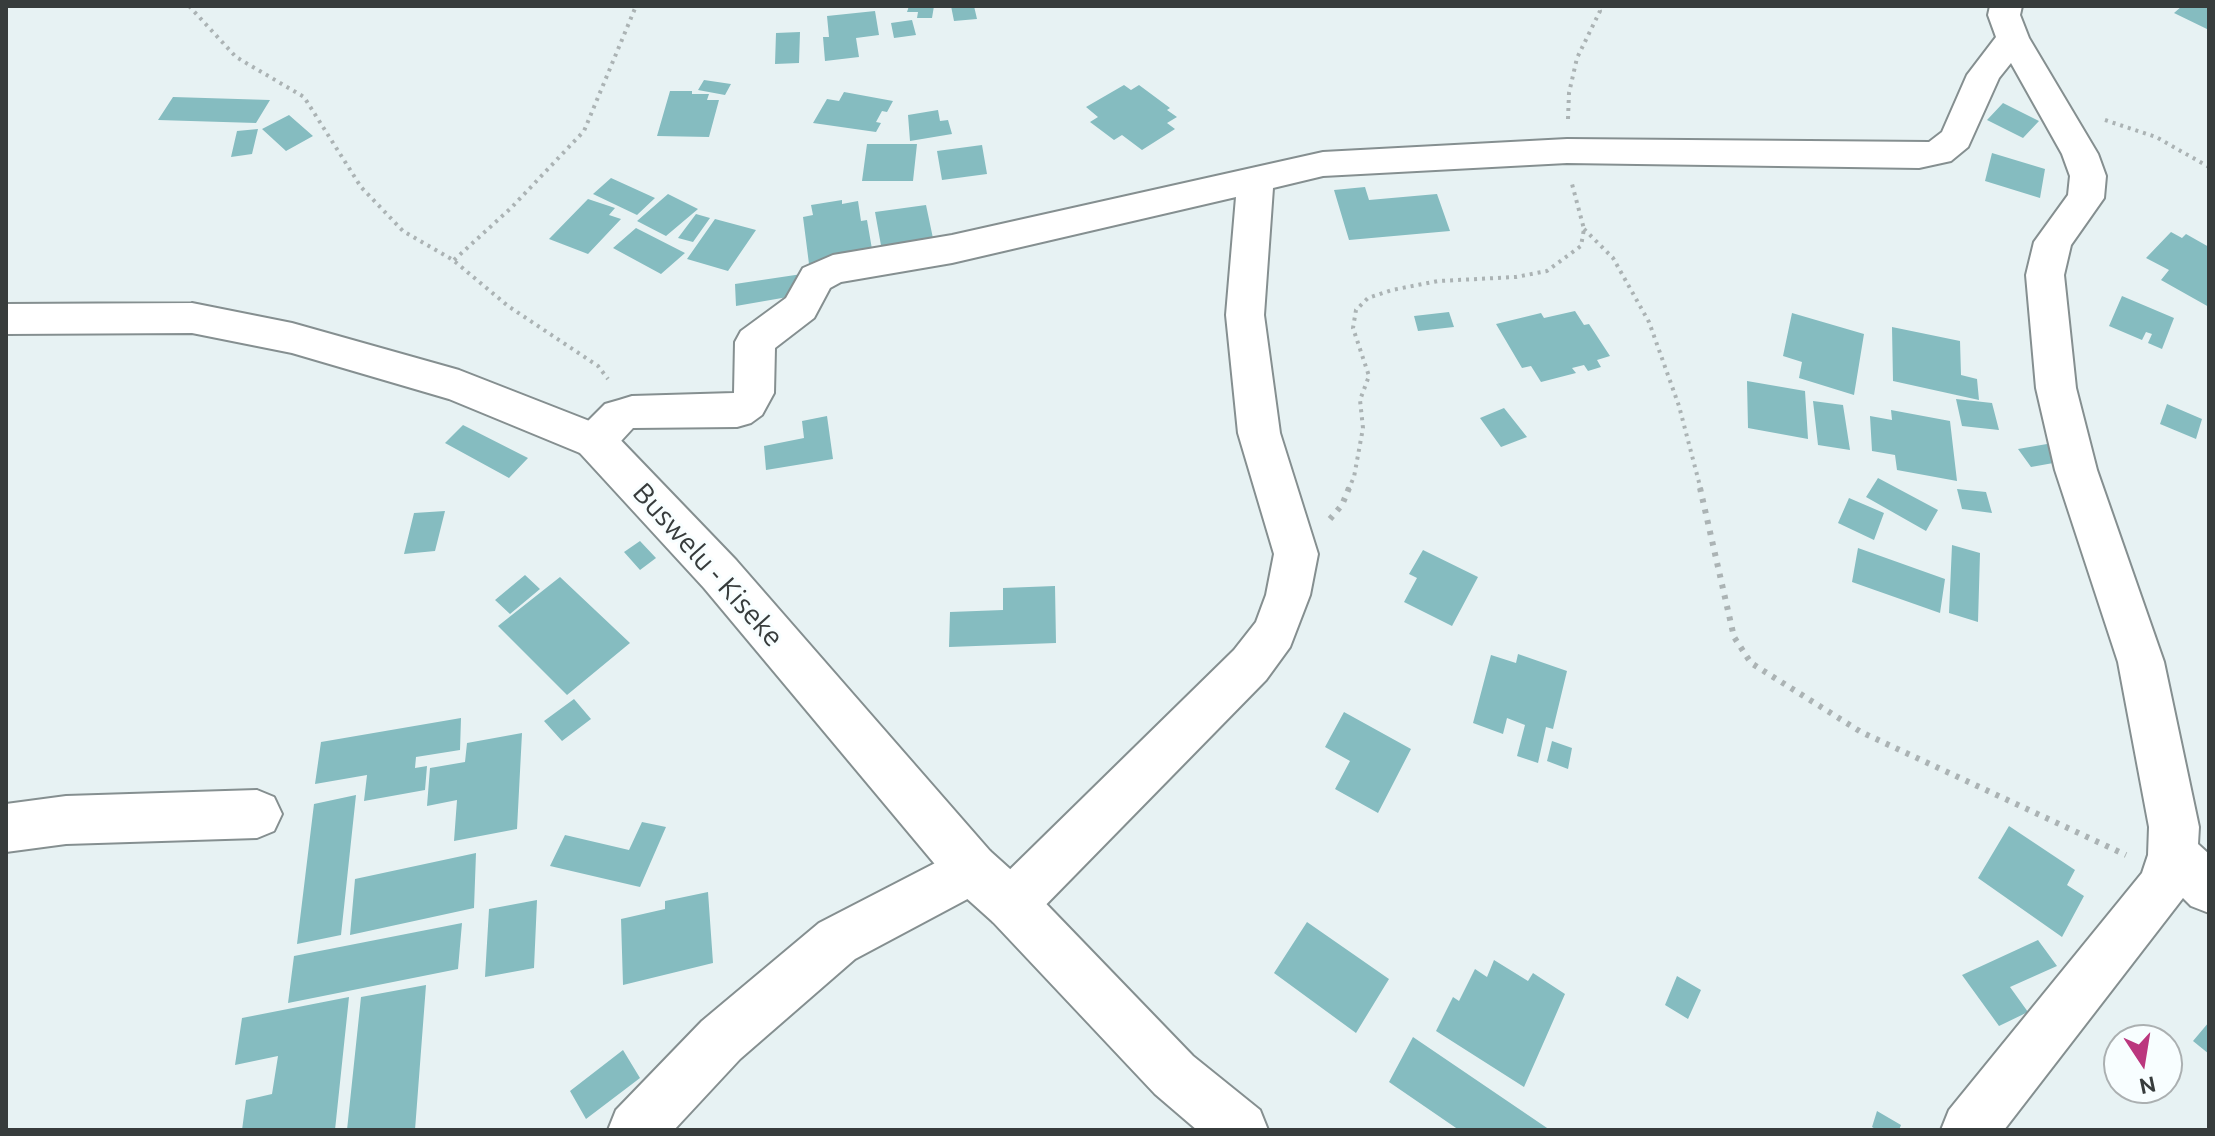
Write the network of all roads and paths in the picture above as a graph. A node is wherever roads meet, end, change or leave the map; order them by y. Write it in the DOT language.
graph roads {
  1 [pos="189,6"];
  2 [pos="636,6"];
  3 [pos="1598,6"];
  4 [pos="2010,22"];
  5 [pos="2059,118"];
  6 [pos="1567,151"];
  7 [pos="2209,167"];
  8 [pos="1256,177"];
  9 [pos="1584,229"];
  10 [pos="453,260"];
  11 [pos="6,319"];
  12 [pos="632,412"];
  13 [pos="595,441"];
  14 [pos="1296,554"];
  15 [pos="257,814"];
  16 [pos="6,828"];
  17 [pos="972,869"];
  18 [pos="2183,872"];
  19 [pos="1011,904"];
  20 [pos="636,1130"];
  21 [pos="1240,1130"];
  22 [pos="1969,1130"];
  1 -- 10 [label="path"];
  2 -- 10 [label="path"];
  3 -- 6 [label="path"];
  4 -- 5 [label="street"];
  4 -- 6 [label="street"];
  5 -- 7 [label="path"];
  5 -- 18 [label="street"];
  6 -- 8 [label="street"];
  6 -- 9 [label="path"];
  8 -- 12 [label="street"];
  8 -- 14 [label="street"];
  9 -- 14 [label="path"];
  9 -- 18 [label="path"];
  10 -- 12 [label="path"];
  11 -- 13 [label="street, Buswelu - Kiseke"];
  12 -- 13 [label="street"];
  13 -- 17 [label="street, Buswelu - Kiseke"];
  14 -- 19 [label="street"];
  15 -- 16 [label="street"];
  17 -- 19 [label="street, Buswelu - Kiseke"];
  17 -- 20 [label="street"];
  18 -- 22 [label="street"];
  19 -- 21 [label="street, Buswelu - Kiseke"];
}
